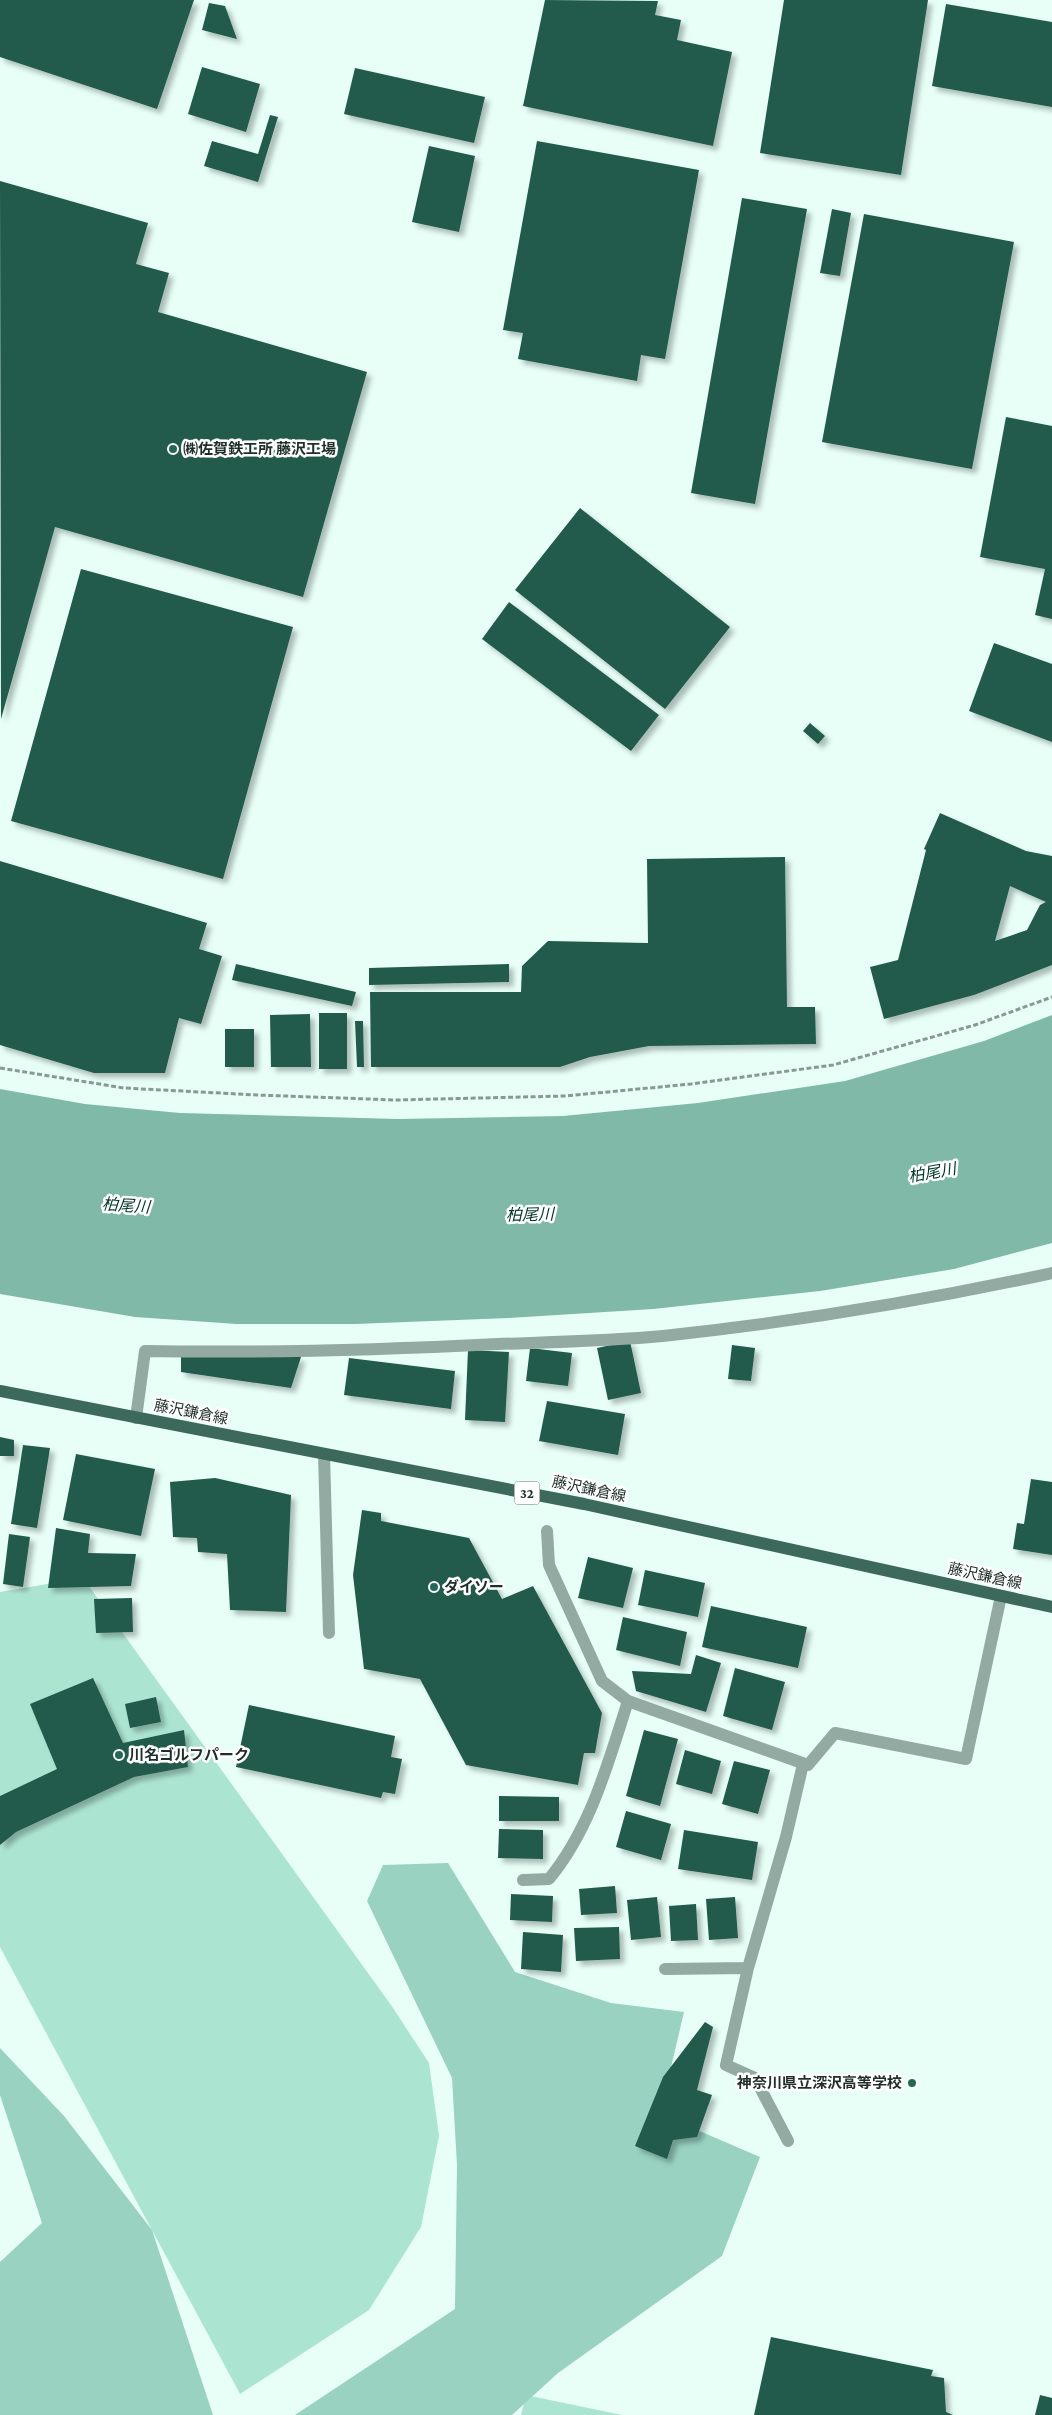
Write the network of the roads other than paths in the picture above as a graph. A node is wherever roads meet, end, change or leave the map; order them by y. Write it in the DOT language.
graph roads {
  1 [pos="1052,1273"];
  2 [pos="0,1391"];
  3 [pos="136,1418"];
  4 [pos="324,1454"];
  5 [pos="546,1531"];
  6 [pos="1000,1596"];
  7 [pos="1052,1607"];
  8 [pos="329,1633"];
  9 [pos="628,1701"];
  10 [pos="803,1764"];
  11 [pos="523,1880"];
  12 [pos="748,1968"];
  13 [pos="665,1969"];
  14 [pos="788,2141"];
  1 -- 3 [label="lane"];
  2 -- 3 [label="main road, 藤沢鎌倉線 / 32"];
  3 -- 4 [label="main road, 藤沢鎌倉線 / 32"];
  4 -- 6 [label="main road, 藤沢鎌倉線 / 32"];
  4 -- 8 [label="lane"];
  5 -- 9 [label="lane"];
  6 -- 7 [label="main road, 藤沢鎌倉線 / 32"];
  6 -- 10 [label="lane"];
  9 -- 10 [label="lane"];
  9 -- 11 [label="lane"];
  10 -- 12 [label="lane"];
  12 -- 13 [label="lane"];
  12 -- 14 [label="lane"];
}
